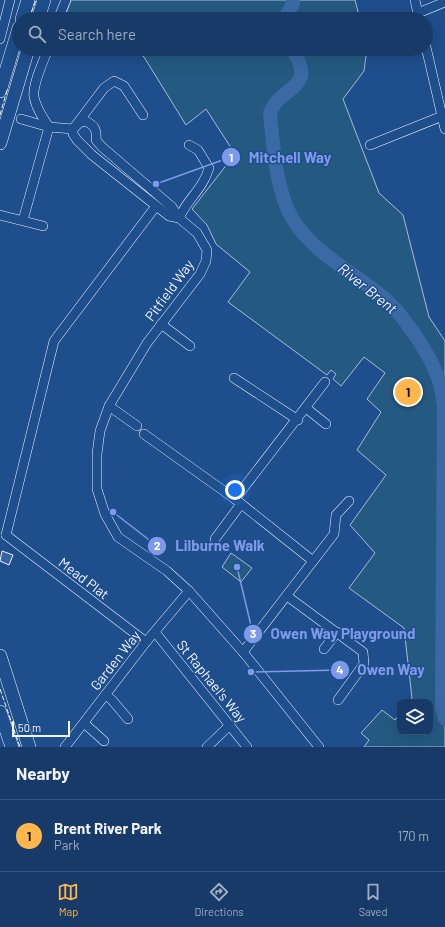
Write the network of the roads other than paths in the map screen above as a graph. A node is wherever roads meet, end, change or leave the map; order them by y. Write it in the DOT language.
graph roads {
  1 [pos="10,0"];
  2 [pos="28,0"];
  3 [pos="44,0"];
  4 [pos="66,0"];
  5 [pos="415,0"];
  6 [pos="445,2"];
  7 [pos="24,12"];
  8 [pos="40,12"];
  9 [pos="61,12"];
  10 [pos="418,12"];
  11 [pos="426,12"];
  12 [pos="2,26"];
  13 [pos="0,39"];
  14 [pos="12,51"];
  15 [pos="26,56"];
  16 [pos="45,56"];
  17 [pos="428,56"];
  18 [pos="0,91"];
  19 [pos="143,115"];
  20 [pos="444,115"];
  21 [pos="21,119"];
  22 [pos="49,127"];
  23 [pos="73,128"];
  24 [pos="445,129"];
  25 [pos="0,143"];
  26 [pos="370,145"];
  27 [pos="189,146"];
  28 [pos="156,206"];
  29 [pos="0,214"];
  30 [pos="179,218"];
  31 [pos="23,220"];
  32 [pos="43,226"];
  33 [pos="161,324"];
  34 [pos="190,346"];
  35 [pos="234,378"];
  36 [pos="325,382"];
  37 [pos="109,406"];
  38 [pos="306,408"];
  39 [pos="298,420"];
  40 [pos="326,424"];
  41 [pos="137,426"];
  42 [pos="144,434"];
  43 [pos="349,501"];
  44 [pos="238,502"];
  45 [pos="3,536"];
  46 [pos="215,539"];
  47 [pos="313,561"];
  48 [pos="189,591"];
  49 [pos="287,596"];
  50 [pos="155,632"];
  51 [pos="337,632"];
  52 [pos="146,642"];
  53 [pos="324,649"];
  54 [pos="243,652"];
  55 [pos="0,656"];
  56 [pos="106,695"];
  57 [pos="338,700"];
  58 [pos="0,712"];
  59 [pos="128,720"];
  60 [pos="84,723"];
  61 [pos="230,725"];
  62 [pos="104,741"];
  63 [pos="12,747"];
  64 [pos="29,747"];
  65 [pos="65,747"];
  66 [pos="207,747"];
  67 [pos="247,747"];
  68 [pos="319,747"];
  1 -- 12 [label="street"];
  2 -- 7 [label="highway"];
  3 -- 8 [label="highway"];
  4 -- 9 [label="street"];
  5 -- 10 [label="street"];
  6 -- 11 [label="street"];
  12 -- 13 [label="street"];
  14 -- 18 [label="highway"];
  15 -- 25 [label="highway"];
  16 -- 22 [label="street"];
  17 -- 20 [label="street"];
  19 -- 23 [label="street"];
  20 -- 24 [label="street"];
  20 -- 26 [label="street"];
  21 -- 22 [label="street"];
  22 -- 23 [label="street"];
  22 -- 31 [label="street"];
  23 -- 28 [label="street, Pitfield Way"];
  23 -- 30 [label="street"];
  27 -- 30 [label="street"];
  28 -- 30 [label="street, Pitfield Way"];
  28 -- 45 [label="street"];
  29 -- 31 [label="street"];
  30 -- 33 [label="street, Pitfield Way"];
  31 -- 32 [label="street"];
  33 -- 34 [label="street"];
  33 -- 37 [label="street, Pitfield Way"];
  35 -- 39 [label="street"];
  36 -- 38 [label="street"];
  37 -- 41 [label="street"];
  37 -- 48 [label="street, Pitfield Way"];
  38 -- 39 [label="street"];
  38 -- 40 [label="street"];
  39 -- 44 [label="street"];
  42 -- 44 [label="street"];
  43 -- 47 [label="street"];
  44 -- 46 [label="street"];
  44 -- 47 [label="street"];
  45 -- 52 [label="street, Mead Plat"];
  47 -- 49 [label="street"];
  48 -- 50 [label="street, Garden Way"];
  48 -- 54 [label="street, Pitfield Way"];
  49 -- 51 [label="street"];
  49 -- 54 [label="street"];
  50 -- 52 [label="street, Garden Way"];
  50 -- 61 [label="street, St Raphael's Way"];
  51 -- 53 [label="street"];
  51 -- 57 [label="street"];
  52 -- 56 [label="street, Garden Way"];
  54 -- 68 [label="street, Pitfield Way"];
  55 -- 64 [label="highway"];
  56 -- 59 [label="street"];
  56 -- 60 [label="street, Garden Way"];
  58 -- 63 [label="highway"];
  60 -- 62 [label="street"];
  60 -- 65 [label="street, Garden Way"];
  61 -- 66 [label="street"];
  61 -- 67 [label="street, St Raphael's Way"];
}
